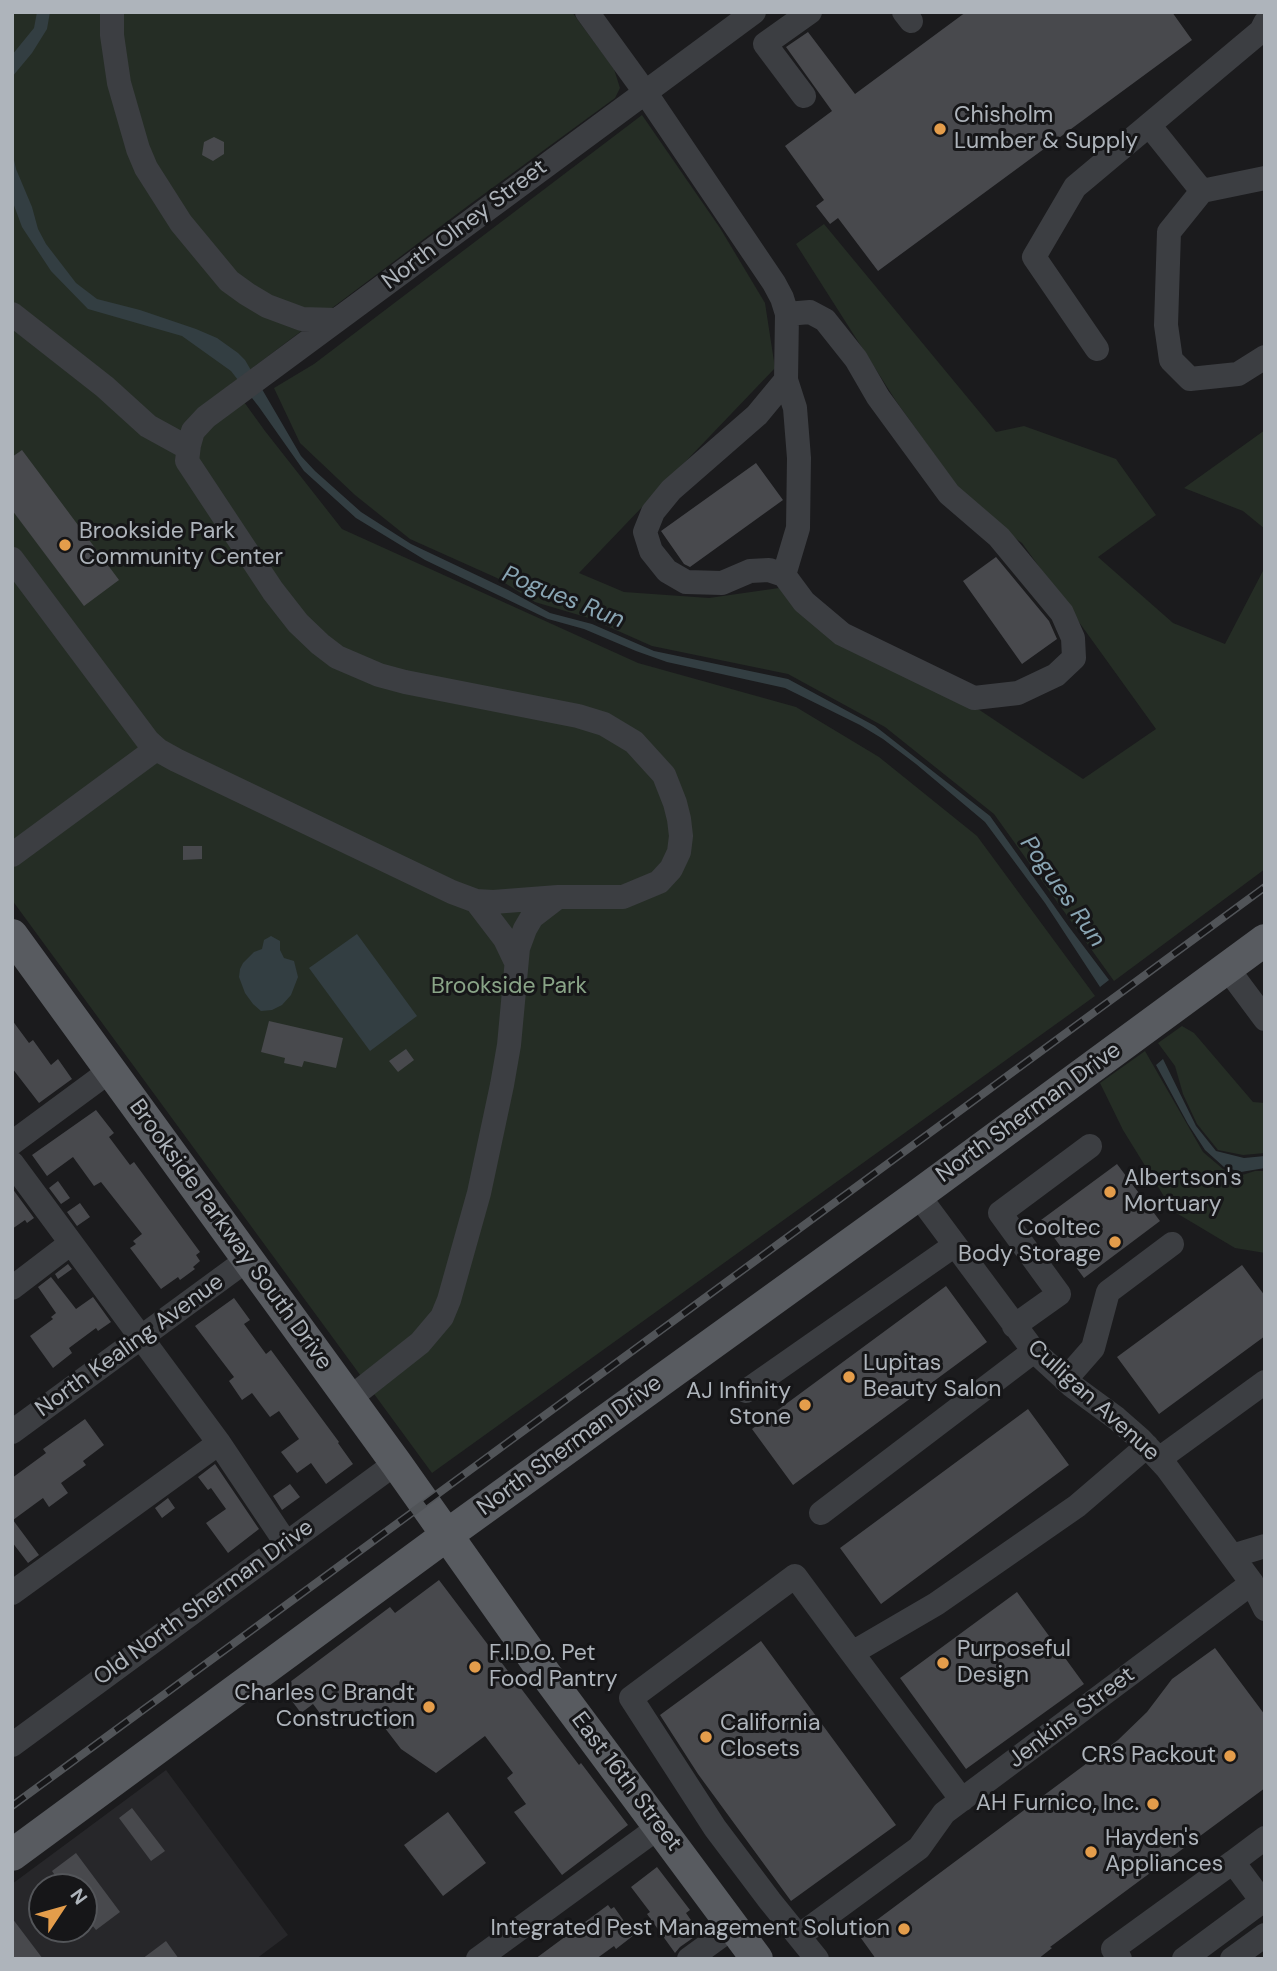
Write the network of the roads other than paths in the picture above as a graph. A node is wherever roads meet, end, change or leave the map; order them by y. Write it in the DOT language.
graph roads {
  1 [pos="112,12"];
  2 [pos="587,12"];
  3 [pos="754,12"];
  4 [pos="810,12"];
  5 [pos="1265,23"];
  6 [pos="645,92"];
  7 [pos="804,96"];
  8 [pos="1149,125"];
  9 [pos="1265,178"];
  10 [pos="1202,191"];
  11 [pos="12,314"];
  12 [pos="787,314"];
  13 [pos="337,320"];
  14 [pos="1097,349"];
  15 [pos="1265,357"];
  16 [pos="786,380"];
  17 [pos="188,448"];
  18 [pos="12,559"];
  19 [pos="784,575"];
  20 [pos="156,749"];
  21 [pos="12,855"];
  22 [pos="558,897"];
  23 [pos="476,901"];
  24 [pos="12,935"];
  25 [pos="1265,940"];
  26 [pos="516,962"];
  27 [pos="1227,968"];
  28 [pos="1265,1019"];
  29 [pos="111,1070"];
  30 [pos="12,1143"];
  31 [pos="1090,1146"];
  32 [pos="12,1163"];
  33 [pos="918,1195"];
  34 [pos="71,1243"];
  35 [pos="1172,1244"];
  36 [pos="955,1245"];
  37 [pos="248,1259"];
  38 [pos="12,1288"];
  39 [pos="1014,1326"];
  40 [pos="141,1337"];
  41 [pos="1034,1351"];
  42 [pos="1065,1380"];
  43 [pos="1265,1382"];
  44 [pos="746,1391"];
  45 [pos="349,1399"];
  46 [pos="12,1432"];
  47 [pos="219,1443"];
  48 [pos="1153,1453"];
  49 [pos="396,1463"];
  50 [pos="821,1513"];
  51 [pos="446,1535"];
  52 [pos="286,1543"];
  53 [pos="1265,1546"];
  54 [pos="1232,1556"];
  55 [pos="1252,1583"];
  56 [pos="12,1593"];
  57 [pos="1265,1609"];
  58 [pos="852,1653"];
  59 [pos="12,1745"];
  60 [pos="962,1800"];
  61 [pos="659,1827"];
  62 [pos="1265,1838"];
  63 [pos="12,1855"];
  64 [pos="1233,1862"];
  65 [pos="1263,1900"];
  66 [pos="733,1927"];
  67 [pos="1265,1935"];
  68 [pos="799,1936"];
  69 [pos="1111,1956"];
  70 [pos="1192,1956"];
  71 [pos="478,1959"];
  72 [pos="689,1959"];
  73 [pos="757,1959"];
  74 [pos="817,1959"];
  75 [pos="1232,1959"];
  1 -- 13 [label="street"];
  2 -- 6 [label="street"];
  3 -- 6 [label="street, North Olney Street"];
  4 -- 7 [label="street"];
  5 -- 8 [label="street"];
  6 -- 12 [label="street"];
  6 -- 13 [label="street, North Olney Street"];
  8 -- 10 [label="street"];
  8 -- 14 [label="street"];
  9 -- 10 [label="street"];
  10 -- 15 [label="street"];
  11 -- 17 [label="street"];
  12 -- 16 [label="street"];
  12 -- 19 [label="street"];
  13 -- 17 [label="street, North Olney Street"];
  16 -- 19 [label="street"];
  16 -- 19 [label="street"];
  17 -- 22 [label="street"];
  18 -- 20 [label="street"];
  20 -- 21 [label="street"];
  20 -- 23 [label="street"];
  22 -- 23 [label="street"];
  22 -- 26 [label="street"];
  23 -- 26 [label="street"];
  24 -- 29 [label="main road, Brookside Parkway South Drive"];
  25 -- 27 [label="main road, North Sherman Drive"];
  26 -- 45 [label="street"];
  27 -- 28 [label="street"];
  27 -- 33 [label="main road, North Sherman Drive"];
  29 -- 30 [label="street"];
  29 -- 37 [label="main road, Brookside Parkway South Drive"];
  31 -- 39 [label="street"];
  32 -- 34 [label="street"];
  33 -- 36 [label="street, Culligan Avenue"];
  33 -- 51 [label="main road, North Sherman Drive"];
  34 -- 38 [label="street"];
  34 -- 40 [label="street"];
  35 -- 42 [label="street"];
  36 -- 39 [label="street, Culligan Avenue"];
  36 -- 44 [label="street"];
  37 -- 40 [label="street, North Kealing Avenue"];
  37 -- 45 [label="main road, Brookside Parkway South Drive"];
  39 -- 41 [label="street, Culligan Avenue"];
  40 -- 46 [label="street, North Kealing Avenue"];
  40 -- 47 [label="street"];
  41 -- 42 [label="street, Culligan Avenue"];
  41 -- 50 [label="street"];
  42 -- 48 [label="street, Culligan Avenue"];
  43 -- 48 [label="street"];
  45 -- 49 [label="main road, Brookside Parkway South Drive"];
  47 -- 52 [label="street"];
  47 -- 56 [label="street"];
  48 -- 54 [label="street, Culligan Avenue"];
  48 -- 58 [label="street"];
  49 -- 51 [label="main road, Brookside Parkway South Drive"];
  49 -- 52 [label="street, Old North Sherman Drive"];
  51 -- 61 [label="main road, East 16th Street"];
  51 -- 63 [label="main road, North Sherman Drive"];
  52 -- 59 [label="street, Old North Sherman Drive"];
  53 -- 54 [label="street"];
  54 -- 55 [label="street, Culligan Avenue"];
  55 -- 57 [label="street, Culligan Avenue"];
  55 -- 60 [label="street, Jenkins Street"];
  58 -- 60 [label="street"];
  58 -- 68 [label="street"];
  60 -- 68 [label="street, Jenkins Street"];
  61 -- 66 [label="main road, East 16th Street"];
  61 -- 71 [label="street"];
  62 -- 64 [label="street"];
  64 -- 65 [label="street"];
  64 -- 69 [label="street"];
  65 -- 70 [label="street"];
  66 -- 72 [label="street"];
  66 -- 73 [label="main road, East 16th Street"];
  67 -- 75 [label="street"];
  68 -- 74 [label="street"];
}
